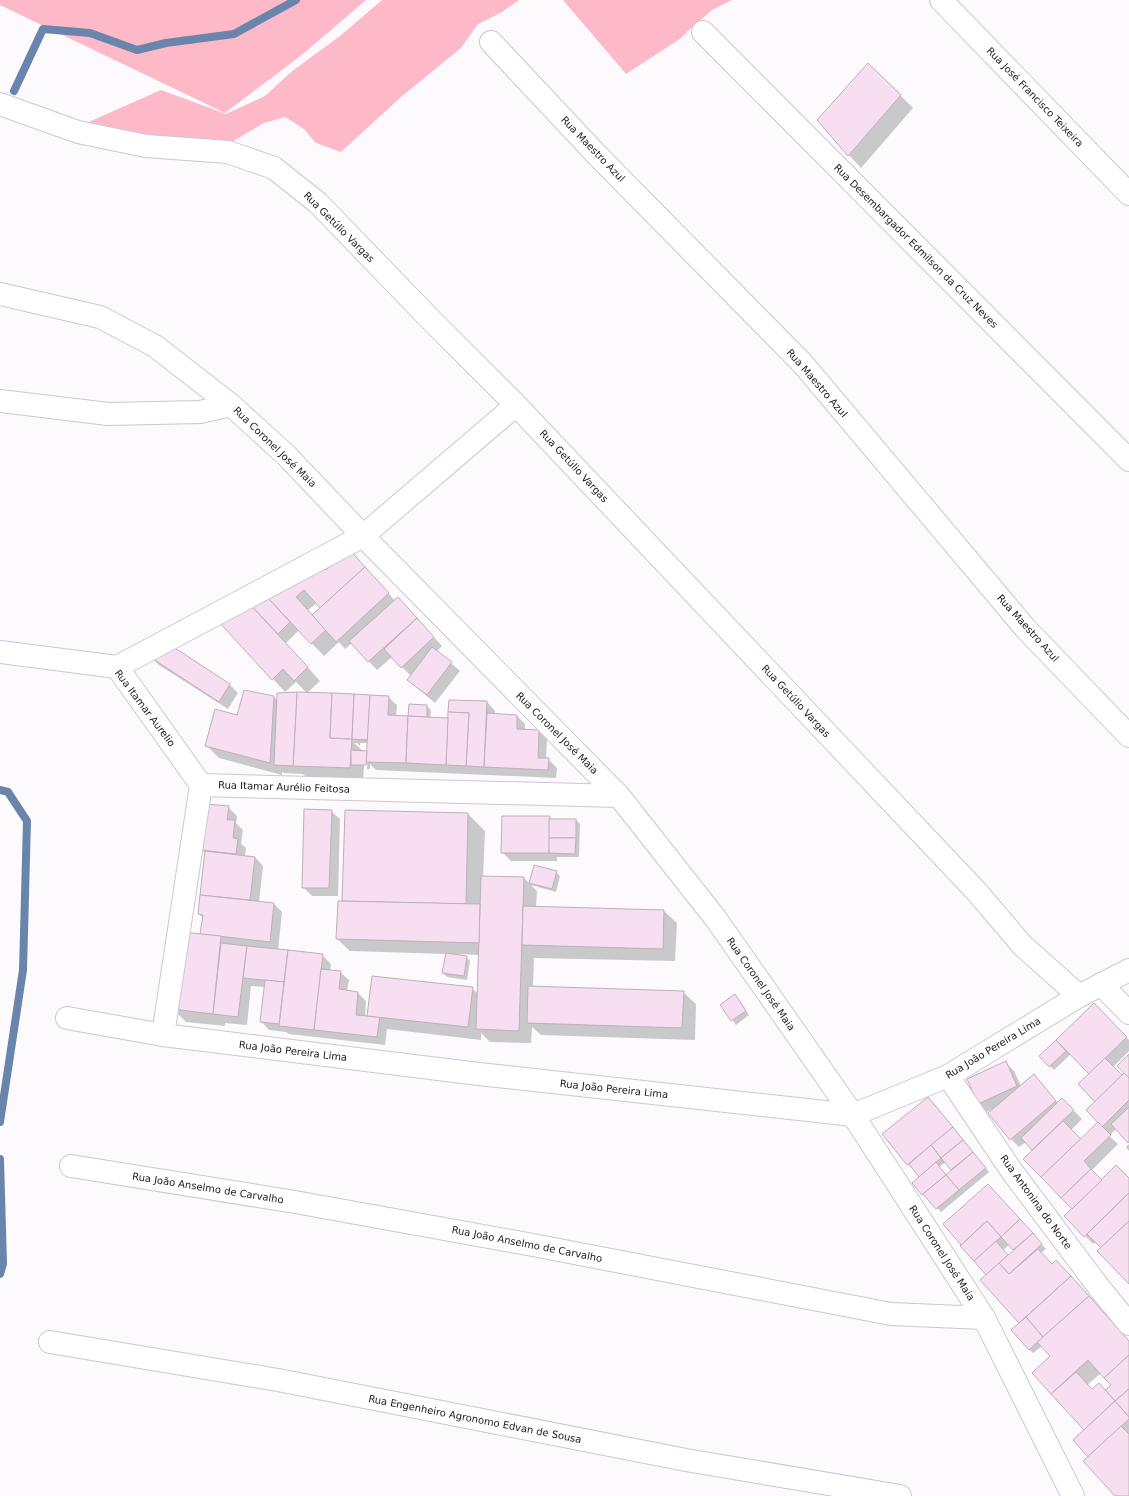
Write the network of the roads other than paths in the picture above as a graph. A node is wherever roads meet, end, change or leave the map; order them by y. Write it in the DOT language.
graph roads {
  1 [pos="941,0"];
  2 [pos="703,32"];
  3 [pos="491,42"];
  4 [pos="0,104"];
  5 [pos="1129,194"];
  6 [pos="0,294"];
  7 [pos="0,401"];
  8 [pos="516,404"];
  9 [pos="231,405"];
  10 [pos="1129,460"];
  11 [pos="363,536"];
  12 [pos="0,652"];
  13 [pos="117,667"];
  14 [pos="1129,736"];
  15 [pos="201,785"];
  16 [pos="619,796"];
  17 [pos="1129,970"];
  18 [pos="1101,984"];
  19 [pos="1079,996"];
  20 [pos="1129,1013"];
  21 [pos="67,1018"];
  22 [pos="163,1034"];
  23 [pos="948,1076"];
  24 [pos="853,1115"];
  25 [pos="70,1166"];
  26 [pos="984,1318"];
  27 [pos="1129,1324"];
  28 [pos="50,1342"];
  29 [pos="900,1496"];
  30 [pos="1073,1496"];
  1 -- 5 [label="street, Rua José Francisco Teixeira"];
  2 -- 10 [label="street, Rua Desembargador Edmilson da Cruz Neves"];
  3 -- 14 [label="street, Rua Maestro Azul"];
  4 -- 8 [label="street, Rua Getúlio Vargas"];
  6 -- 9 [label="street"];
  7 -- 9 [label="street, Rua Coronel José Maia"];
  8 -- 11 [label="street"];
  8 -- 19 [label="street, Rua Getúlio Vargas"];
  9 -- 11 [label="street, Rua Coronel José Maia"];
  11 -- 13 [label="street"];
  11 -- 16 [label="street, Rua Coronel José Maia"];
  12 -- 13 [label="street, Rua Itamar Aurelio"];
  13 -- 15 [label="street, Rua Itamar Aurelio"];
  15 -- 16 [label="street, Rua Itamar Aurélio Feitosa"];
  15 -- 22 [label="street"];
  16 -- 24 [label="street, Rua Coronel José Maia"];
  17 -- 18 [label="street, Rua João Pereira Lima"];
  18 -- 19 [label="street, Rua João Pereira Lima"];
  18 -- 20 [label="street"];
  19 -- 23 [label="street, Rua João Pereira Lima"];
  21 -- 22 [label="street, Rua João Pereira Lima"];
  22 -- 24 [label="street, Rua João Pereira Lima"];
  23 -- 24 [label="street, Rua João Pereira Lima"];
  23 -- 27 [label="street, Rua Antonina do Norte"];
  24 -- 26 [label="street, Rua Coronel José Maia"];
  25 -- 26 [label="street, Rua João Anselmo de Carvalho"];
  26 -- 30 [label="street, Rua Coronel José Maia"];
  28 -- 29 [label="street, Rua Engenheiro Agronomo Edvan de Sousa"];
}
